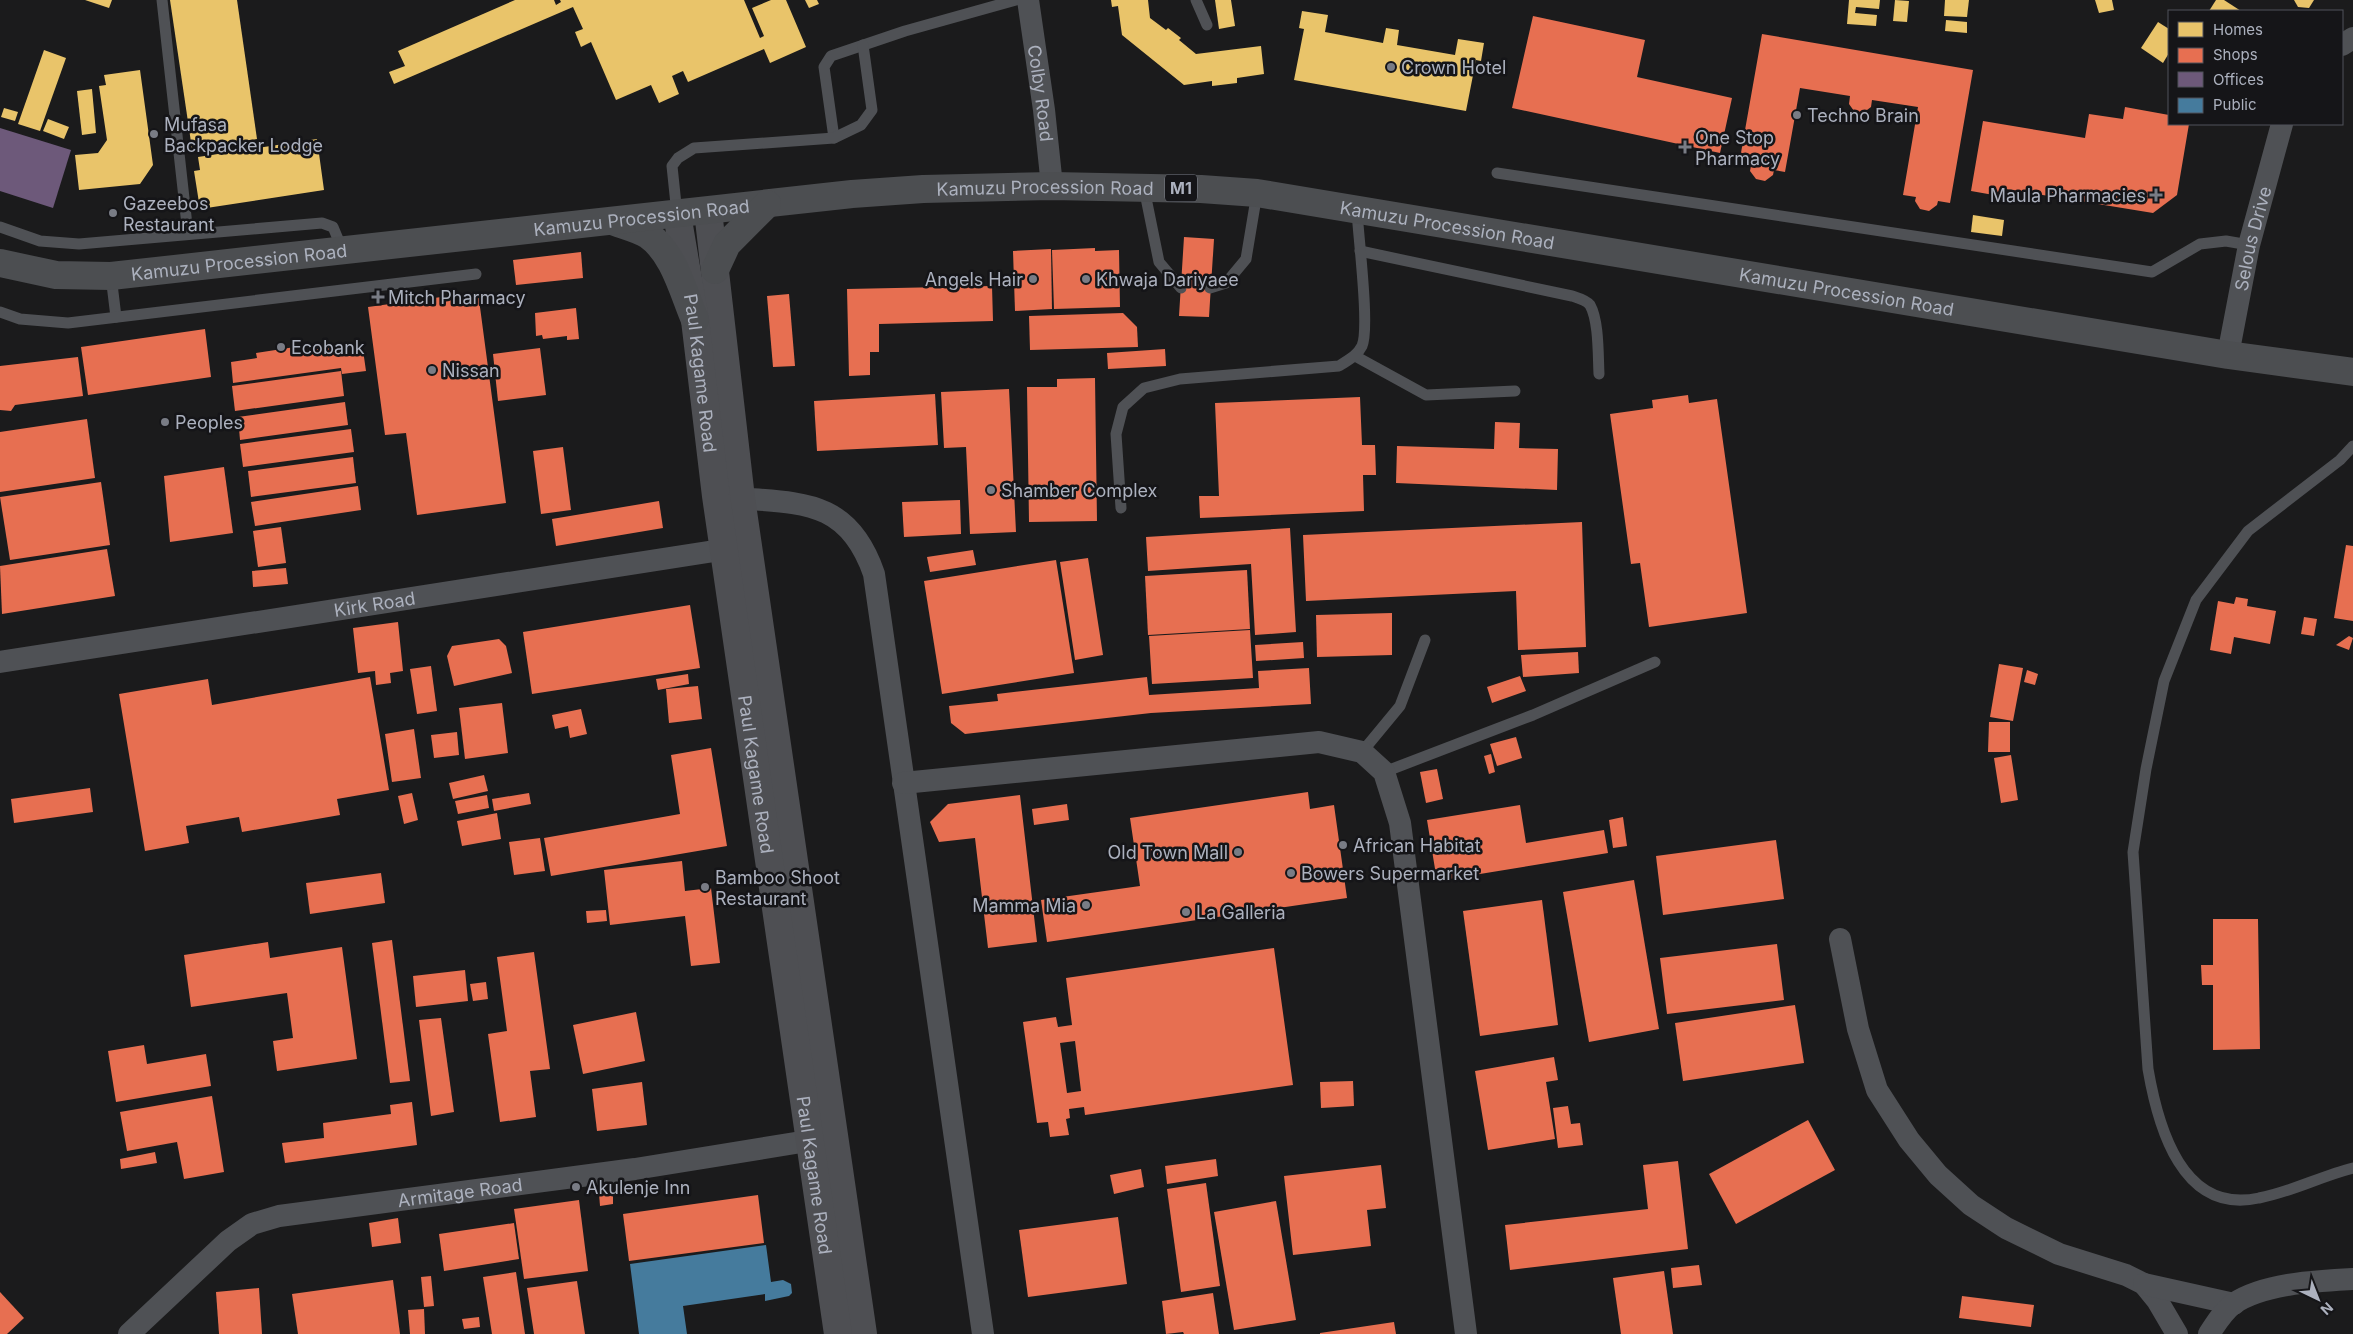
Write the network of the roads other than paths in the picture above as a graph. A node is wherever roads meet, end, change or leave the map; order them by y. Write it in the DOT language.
graph roads {
  1 [pos="162,0"];
  2 [pos="1016,0"];
  3 [pos="1028,0"];
  4 [pos="1196,0"];
  5 [pos="1207,25"];
  6 [pos="863,45"];
  7 [pos="2282,125"];
  8 [pos="834,138"];
  9 [pos="1497,173"];
  10 [pos="1052,186"];
  11 [pos="1144,188"];
  12 [pos="1257,194"];
  13 [pos="767,204"];
  14 [pos="1357,209"];
  15 [pos="708,210"];
  16 [pos="677,214"];
  17 [pos="611,221"];
  18 [pos="0,227"];
  19 [pos="188,234"];
  20 [pos="2248,245"];
  21 [pos="343,251"];
  22 [pos="1360,251"];
  23 [pos="0,263"];
  24 [pos="715,270"];
  25 [pos="476,274"];
  26 [pos="111,276"];
  27 [pos="1181,288"];
  28 [pos="1210,288"];
  29 [pos="0,312"];
  30 [pos="116,317"];
  31 [pos="695,320"];
  32 [pos="2228,355"];
  33 [pos="1355,356"];
  34 [pos="2353,372"];
  35 [pos="1599,374"];
  36 [pos="1515,391"];
  37 [pos="2353,446"];
  38 [pos="729,497"];
  39 [pos="1121,508"];
  40 [pos="737,548"];
  41 [pos="1425,640"];
  42 [pos="0,662"];
  43 [pos="1655,662"];
  44 [pos="1362,752"];
  45 [pos="1384,772"];
  46 [pos="903,783"];
  47 [pos="1840,939"];
  48 [pos="821,1139"];
  49 [pos="2353,1168"];
  50 [pos="2353,1279"];
  51 [pos="2144,1284"];
  52 [pos="2234,1304"];
  53 [pos="129,1334"];
  54 [pos="838,1334"];
  55 [pos="863,1334"];
  56 [pos="983,1334"];
  57 [pos="1466,1334"];
  58 [pos="2178,1334"];
  59 [pos="2209,1334"];
  1 -- 19 [label="lane"];
  2 -- 6 [label="lane"];
  3 -- 10 [label="street, Colby Road"];
  4 -- 5 [label="lane"];
  6 -- 8 [label="lane"];
  6 -- 8 [label="lane"];
  7 -- 20 [label="street, Selous Drive"];
  8 -- 16 [label="lane"];
  9 -- 20 [label="lane"];
  10 -- 11 [label="highway, Kamuzu Procession Road / M1"];
  10 -- 13 [label="highway, Kamuzu Procession Road / M1"];
  11 -- 12 [label="highway, Kamuzu Procession Road / M1"];
  11 -- 27 [label="lane"];
  12 -- 14 [label="highway, Kamuzu Procession Road / M1"];
  12 -- 28 [label="lane"];
  13 -- 15 [label="highway, Kamuzu Procession Road / M1"];
  13 -- 24 [label="highway"];
  14 -- 22 [label="lane"];
  14 -- 32 [label="highway, Kamuzu Procession Road / M1"];
  15 -- 16 [label="highway, Kamuzu Procession Road / M1"];
  15 -- 24 [label="main road"];
  16 -- 17 [label="highway, Kamuzu Procession Road / M1"];
  16 -- 31 [label="main road, Paul Kagame Road"];
  17 -- 21 [label="highway, Kamuzu Procession Road / M1"];
  17 -- 31 [label="highway"];
  18 -- 19 [label="lane"];
  19 -- 21 [label="lane"];
  20 -- 32 [label="street, Selous Drive"];
  21 -- 26 [label="highway, Kamuzu Procession Road / M1"];
  22 -- 33 [label="lane"];
  22 -- 35 [label="lane"];
  23 -- 26 [label="highway, Kamuzu Procession Road / M1"];
  24 -- 38 [label="main road"];
  25 -- 30 [label="lane"];
  26 -- 30 [label="lane"];
  29 -- 30 [label="lane"];
  31 -- 38 [label="main road, Paul Kagame Road"];
  32 -- 34 [label="highway, Kamuzu Procession Road / M1"];
  33 -- 36 [label="lane"];
  33 -- 39 [label="lane"];
  37 -- 49 [label="lane"];
  38 -- 40 [label="main road, Paul Kagame Road"];
  38 -- 46 [label="street"];
  40 -- 42 [label="street, Kirk Road"];
  40 -- 48 [label="main road, Paul Kagame Road"];
  41 -- 44 [label="lane"];
  43 -- 45 [label="lane"];
  44 -- 45 [label="street"];
  44 -- 46 [label="street"];
  45 -- 57 [label="street"];
  46 -- 56 [label="street"];
  47 -- 51 [label="street"];
  48 -- 53 [label="street, Armitage Road"];
  48 -- 54 [label="main road, Paul Kagame Road"];
  48 -- 55 [label="main road"];
  50 -- 52 [label="street"];
  51 -- 52 [label="street"];
  51 -- 58 [label="street"];
  52 -- 59 [label="street"];
}
